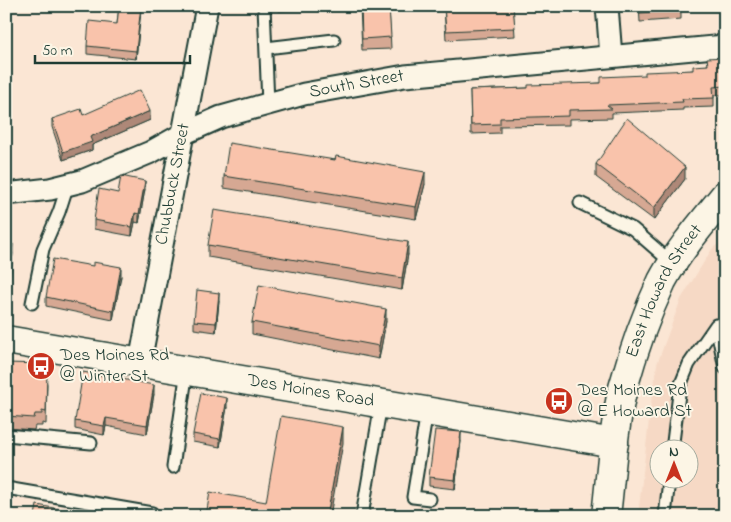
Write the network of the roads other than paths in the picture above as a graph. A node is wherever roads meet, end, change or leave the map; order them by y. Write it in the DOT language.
graph roads {
  1 [pos="207,6"];
  2 [pos="264,6"];
  3 [pos="607,6"];
  4 [pos="334,40"];
  5 [pos="725,46"];
  6 [pos="266,48"];
  7 [pos="611,56"];
  8 [pos="268,104"];
  9 [pos="185,133"];
  10 [pos="68,184"];
  11 [pos="6,194"];
  12 [pos="725,195"];
  13 [pos="580,203"];
  14 [pos="674,264"];
  15 [pos="32,303"];
  16 [pos="6,340"];
  17 [pos="140,362"];
  18 [pos="725,368"];
  19 [pos="187,370"];
  20 [pos="381,404"];
  21 [pos="427,411"];
  22 [pos="6,435"];
  23 [pos="673,440"];
  24 [pos="91,444"];
  25 [pos="614,444"];
  26 [pos="173,467"];
  27 [pos="6,488"];
  28 [pos="668,490"];
  29 [pos="430,499"];
  30 [pos="152,513"];
  31 [pos="362,516"];
  32 [pos="606,516"];
  33 [pos="665,516"];
  1 -- 9 [label="street, Chubbuck Street"];
  2 -- 6 [label="lane"];
  3 -- 7 [label="street"];
  4 -- 6 [label="lane"];
  5 -- 7 [label="street, South Street"];
  6 -- 8 [label="lane"];
  7 -- 8 [label="street, South Street"];
  8 -- 9 [label="street, South Street"];
  9 -- 10 [label="street, South Street"];
  9 -- 17 [label="street, Chubbuck Street"];
  10 -- 11 [label="street, South Street"];
  10 -- 15 [label="lane"];
  12 -- 14 [label="street, East Howard Street"];
  13 -- 14 [label="lane"];
  14 -- 25 [label="street, East Howard Street"];
  16 -- 17 [label="street, Des Moines Road"];
  17 -- 19 [label="street, Des Moines Road"];
  18 -- 23 [label="lane"];
  19 -- 20 [label="street, Des Moines Road"];
  19 -- 26 [label="lane"];
  20 -- 21 [label="street, Des Moines Road"];
  20 -- 31 [label="lane"];
  21 -- 25 [label="street, Des Moines Road"];
  21 -- 29 [label="lane"];
  22 -- 24 [label="lane"];
  25 -- 32 [label="street, East Howard Street"];
  27 -- 30 [label="lane"];
  28 -- 33 [label="lane"];
}
